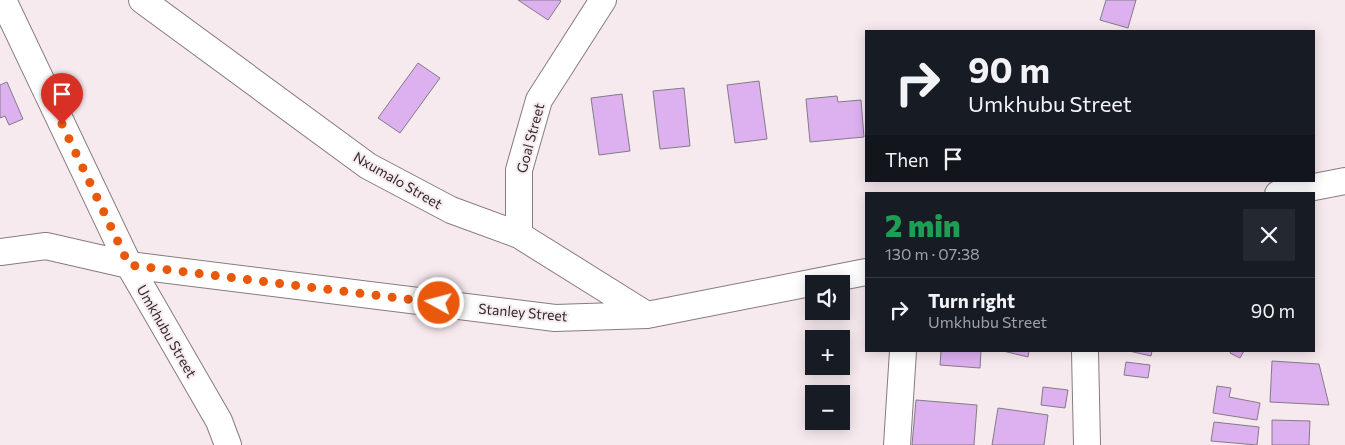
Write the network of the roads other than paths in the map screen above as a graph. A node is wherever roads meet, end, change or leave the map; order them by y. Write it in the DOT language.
graph roads {
  1 [pos="3,0"];
  2 [pos="142,0"];
  3 [pos="603,0"];
  4 [pos="1345,182"];
  5 [pos="1289,192"];
  6 [pos="519,235"];
  7 [pos="0,252"];
  8 [pos="129,265"];
  9 [pos="865,272"];
  10 [pos="647,315"];
  11 [pos="904,352"];
  12 [pos="1086,352"];
  13 [pos="228,445"];
  14 [pos="897,445"];
  15 [pos="1087,445"];
  1 -- 8 [label="street, Umkhubu Street"];
  2 -- 6 [label="street, Nxumalo Street"];
  3 -- 6 [label="street, Goal Street"];
  4 -- 5 [label="street"];
  6 -- 10 [label="street, Nxumalo Street"];
  7 -- 8 [label="street, Stanley Street"];
  8 -- 10 [label="street, Stanley Street"];
  8 -- 13 [label="street, Umkhubu Street"];
  9 -- 10 [label="street, Stanley Street"];
  11 -- 14 [label="street"];
  12 -- 15 [label="street"];
}
